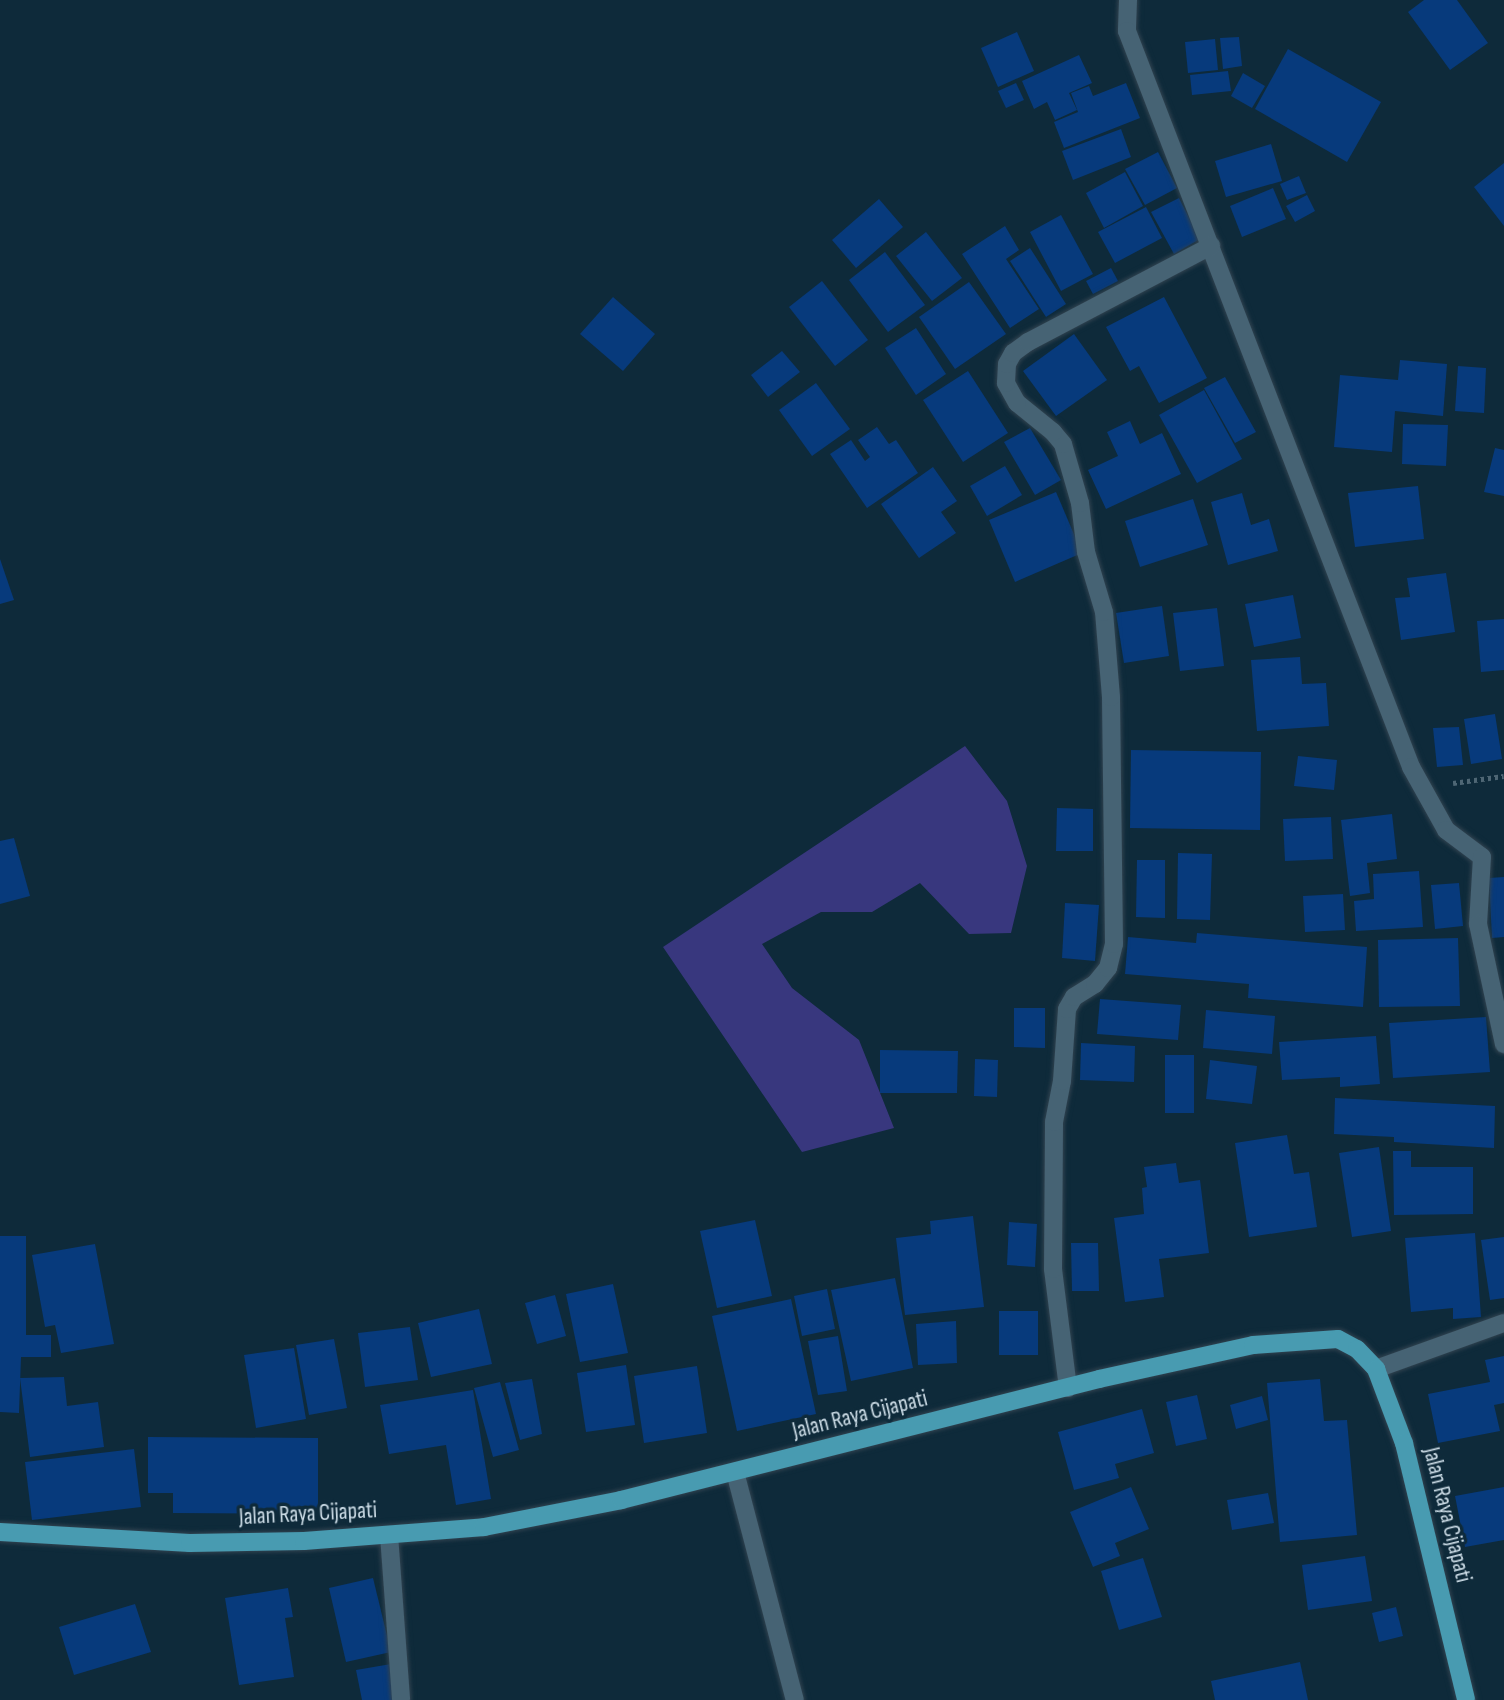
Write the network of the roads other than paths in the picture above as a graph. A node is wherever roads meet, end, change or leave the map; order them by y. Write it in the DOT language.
graph roads {
  1 [pos="1128,0"];
  2 [pos="1211,246"];
  3 [pos="1504,1044"];
  4 [pos="1504,1323"];
  5 [pos="1377,1370"];
  6 [pos="1068,1388"];
  7 [pos="735,1472"];
  8 [pos="0,1532"];
  9 [pos="389,1535"];
  10 [pos="401,1700"];
  11 [pos="795,1700"];
  12 [pos="1465,1700"];
  1 -- 2 [label="street"];
  2 -- 3 [label="street"];
  2 -- 6 [label="street"];
  4 -- 5 [label="street"];
  5 -- 6 [label="main road, Jalan Raya Cijapati"];
  5 -- 12 [label="main road, Jalan Raya Cijapati"];
  6 -- 7 [label="main road, Jalan Raya Cijapati"];
  7 -- 9 [label="main road, Jalan Raya Cijapati"];
  7 -- 11 [label="street"];
  8 -- 9 [label="main road, Jalan Raya Cijapati"];
  9 -- 10 [label="street"];
}
